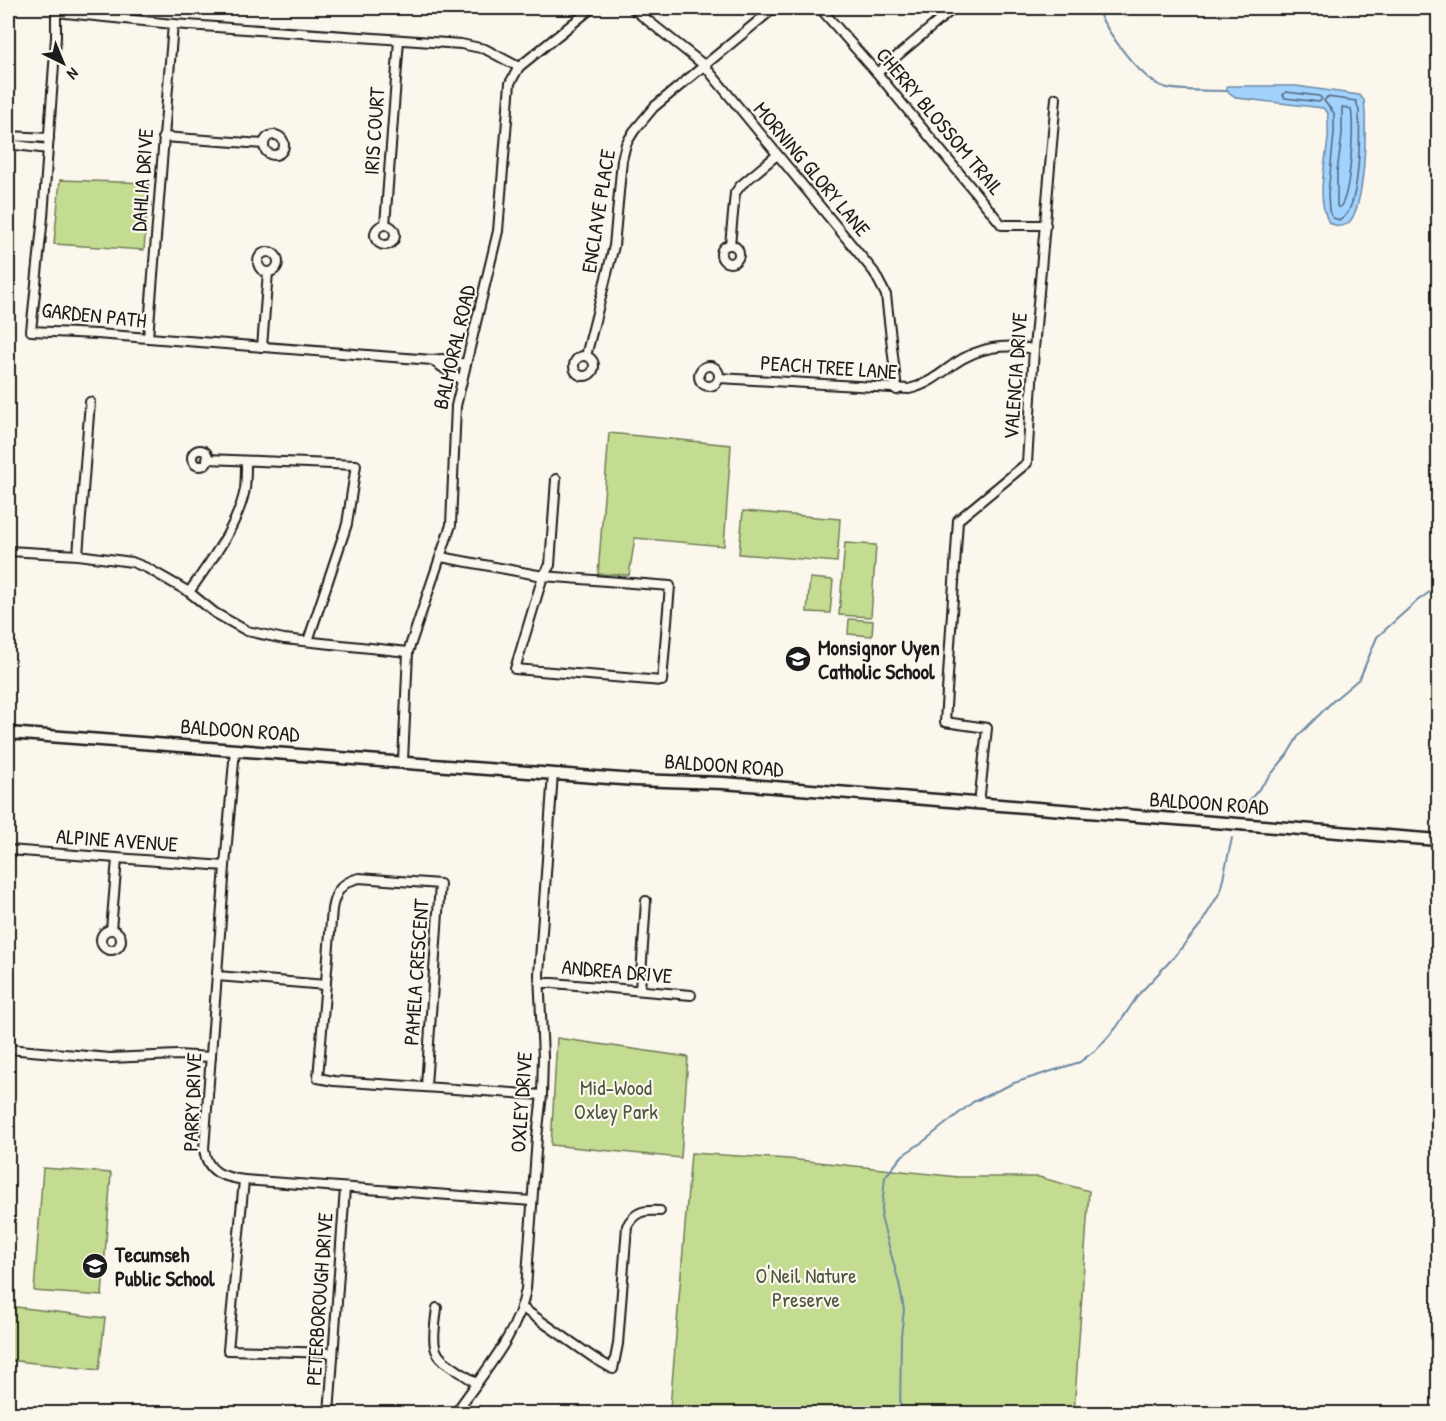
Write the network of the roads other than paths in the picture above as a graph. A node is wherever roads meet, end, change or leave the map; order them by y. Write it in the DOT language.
graph roads {
  1 [pos="592,8"];
  2 [pos="632,8"];
  3 [pos="774,8"];
  4 [pos="820,8"];
  5 [pos="954,8"];
  6 [pos="173,24"];
  7 [pos="399,40"];
  8 [pos="704,65"];
  9 [pos="519,67"];
  10 [pos="877,73"];
  11 [pos="1056,98"];
  12 [pos="8,136"];
  13 [pos="163,137"];
  14 [pos="49,138"];
  15 [pos="8,144"];
  16 [pos="264,144"];
  17 [pos="48,149"];
  18 [pos="777,155"];
  19 [pos="385,225"];
  20 [pos="1046,225"];
  21 [pos="730,245"];
  22 [pos="268,272"];
  23 [pos="148,338"];
  24 [pos="262,347"];
  25 [pos="1034,349"];
  26 [pos="586,356"];
  27 [pos="432,360"];
  28 [pos="465,364"];
  29 [pos="718,378"];
  30 [pos="461,380"];
  31 [pos="897,390"];
  32 [pos="90,402"];
  33 [pos="207,459"];
  34 [pos="246,461"];
  35 [pos="556,479"];
  36 [pos="8,551"];
  37 [pos="78,555"];
  38 [pos="441,557"];
  39 [pos="543,576"];
  40 [pos="189,592"];
  41 [pos="308,641"];
  42 [pos="408,652"];
  43 [pos="8,733"];
  44 [pos="235,749"];
  45 [pos="404,761"];
  46 [pos="553,773"];
  47 [pos="979,804"];
  48 [pos="1438,840"];
  49 [pos="8,850"];
  50 [pos="117,859"];
  51 [pos="225,866"];
  52 [pos="646,901"];
  53 [pos="111,930"];
  54 [pos="218,976"];
  55 [pos="541,983"];
  56 [pos="326,985"];
  57 [pos="640,990"];
  58 [pos="691,995"];
  59 [pos="8,1049"];
  60 [pos="211,1057"];
  61 [pos="426,1086"];
  62 [pos="542,1095"];
  63 [pos="244,1180"];
  64 [pos="345,1188"];
  65 [pos="532,1201"];
  66 [pos="660,1211"];
  67 [pos="521,1307"];
  68 [pos="437,1308"];
  69 [pos="333,1353"];
  70 [pos="476,1383"];
  71 [pos="329,1413"];
  72 [pos="455,1413"];
  1 -- 9 [label="street"];
  2 -- 8 [label="street, MORNING GLORY LANE"];
  3 -- 8 [label="street, ENCLAVE PLACE"];
  4 -- 10 [label="street, CHERRY BLOSSOM TRAIL"];
  5 -- 10 [label="street"];
  6 -- 7 [label="street, GARDEN PATH"];
  6 -- 13 [label="street, DAHLIA DRIVE"];
  6 -- 14 [label="street, GARDEN PATH"];
  7 -- 9 [label="street, GARDEN PATH"];
  7 -- 19 [label="street, IRIS COURT"];
  8 -- 18 [label="street, MORNING GLORY LANE"];
  8 -- 26 [label="street, ENCLAVE PLACE"];
  9 -- 28 [label="street, BALMORAL ROAD"];
  10 -- 20 [label="street, CHERRY BLOSSOM TRAIL"];
  11 -- 20 [label="street, VALENCIA DRIVE"];
  12 -- 14 [label="street"];
  13 -- 16 [label="street"];
  13 -- 23 [label="street, DAHLIA DRIVE"];
  14 -- 17 [label="street, GARDEN PATH"];
  15 -- 17 [label="street"];
  17 -- 23 [label="street, GARDEN PATH"];
  18 -- 21 [label="street"];
  18 -- 31 [label="street, MORNING GLORY LANE"];
  20 -- 25 [label="street, VALENCIA DRIVE"];
  22 -- 24 [label="street"];
  23 -- 24 [label="street, GARDEN PATH"];
  24 -- 27 [label="street, GARDEN PATH"];
  25 -- 31 [label="street, PEACH TREE LANE"];
  25 -- 47 [label="street, VALENCIA DRIVE"];
  27 -- 28 [label="street, GARDEN PATH"];
  27 -- 30 [label="street"];
  28 -- 30 [label="street, BALMORAL ROAD"];
  29 -- 31 [label="street, PEACH TREE LANE"];
  30 -- 38 [label="street, BALMORAL ROAD"];
  32 -- 37 [label="street"];
  33 -- 34 [label="street"];
  34 -- 40 [label="street"];
  34 -- 41 [label="street"];
  35 -- 39 [label="street"];
  36 -- 37 [label="street"];
  37 -- 40 [label="street"];
  38 -- 39 [label="street"];
  38 -- 42 [label="street, BALMORAL ROAD"];
  39 -- 39 [label="street"];
  40 -- 41 [label="street"];
  41 -- 42 [label="street"];
  42 -- 45 [label="street, BALMORAL ROAD"];
  43 -- 44 [label="street, BALDOON ROAD"];
  44 -- 45 [label="street, BALDOON ROAD"];
  44 -- 51 [label="street, PARRY DRIVE"];
  45 -- 46 [label="street, BALDOON ROAD"];
  46 -- 47 [label="street, BALDOON ROAD"];
  46 -- 55 [label="street, OXLEY DRIVE"];
  47 -- 48 [label="street, BALDOON ROAD"];
  49 -- 50 [label="street, ALPINE AVENUE"];
  50 -- 51 [label="street, ALPINE AVENUE"];
  50 -- 53 [label="street"];
  51 -- 54 [label="street, PARRY DRIVE"];
  52 -- 57 [label="street"];
  54 -- 56 [label="street"];
  54 -- 60 [label="street, PARRY DRIVE"];
  55 -- 57 [label="street, ANDREA DRIVE"];
  55 -- 62 [label="street, OXLEY DRIVE"];
  56 -- 61 [label="street"];
  56 -- 61 [label="street, PAMELA CRESCENT"];
  57 -- 58 [label="street, ANDREA DRIVE"];
  59 -- 60 [label="street"];
  60 -- 63 [label="street, PARRY DRIVE"];
  61 -- 62 [label="street"];
  62 -- 65 [label="street, OXLEY DRIVE"];
  63 -- 64 [label="street, PARRY DRIVE"];
  63 -- 69 [label="street"];
  64 -- 65 [label="street, PARRY DRIVE"];
  64 -- 69 [label="street, PETERBOROUGH DRIVE"];
  65 -- 67 [label="street, OXLEY DRIVE"];
  66 -- 67 [label="street"];
  67 -- 70 [label="street, OXLEY DRIVE"];
  68 -- 70 [label="street"];
  69 -- 71 [label="street, PETERBOROUGH DRIVE"];
  70 -- 72 [label="street, OXLEY DRIVE"];
}
